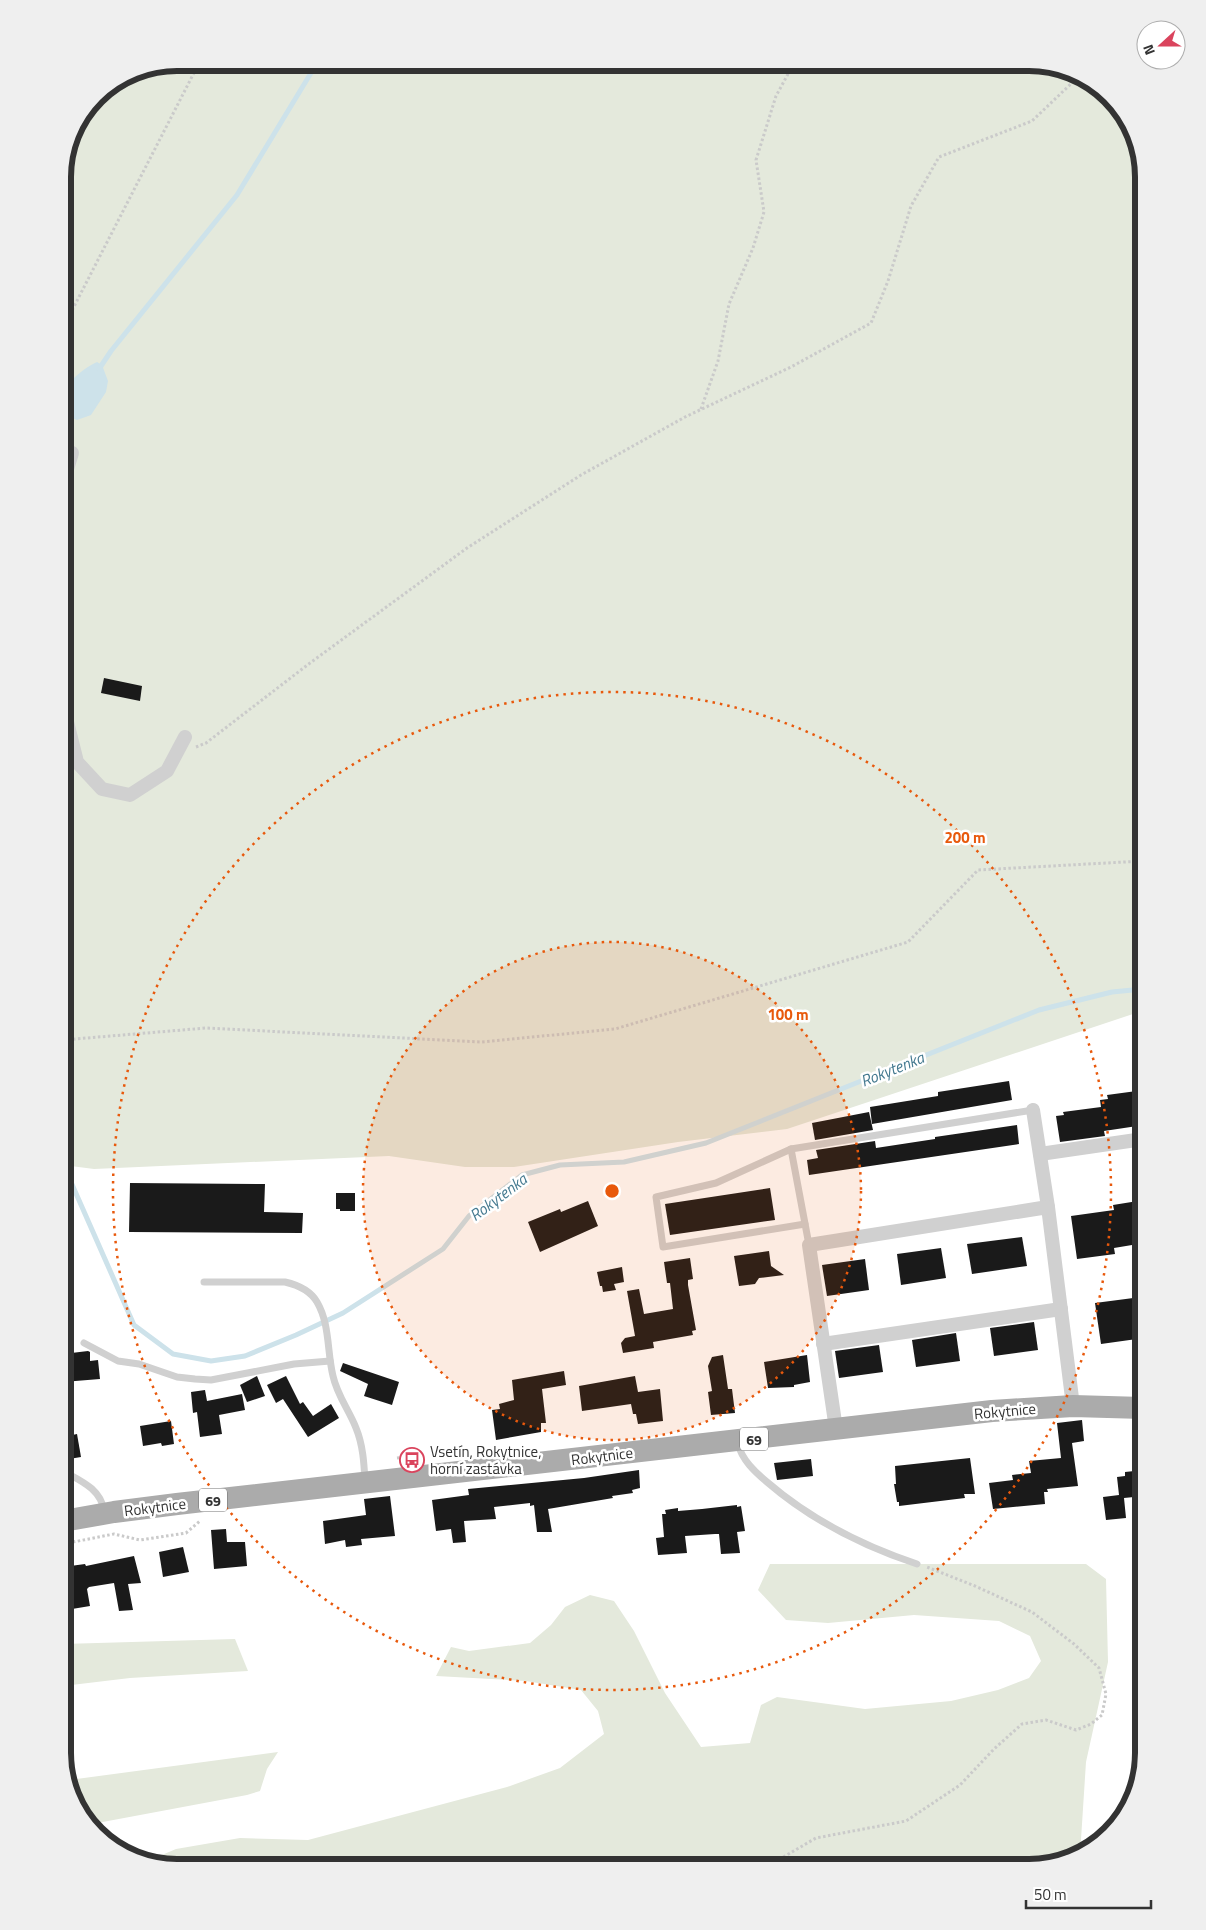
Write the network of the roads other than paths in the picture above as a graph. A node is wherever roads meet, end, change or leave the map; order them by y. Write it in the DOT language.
graph roads {
  1 [pos="72,453"];
  2 [pos="71,456"];
  3 [pos="186,736"];
  4 [pos="71,738"];
  5 [pos="1033,1110"];
  6 [pos="1135,1140"];
  7 [pos="791,1149"];
  8 [pos="1040,1154"];
  9 [pos="1048,1207"];
  10 [pos="805,1224"];
  11 [pos="809,1245"];
  12 [pos="204,1282"];
  13 [pos="1060,1309"];
  14 [pos="84,1343"];
  15 [pos="823,1344"];
  16 [pos="330,1361"];
  17 [pos="1073,1406"];
  18 [pos="1135,1408"];
  19 [pos="836,1430"];
  20 [pos="737,1441"];
  21 [pos="71,1476"];
  22 [pos="365,1484"];
  23 [pos="104,1514"];
  24 [pos="71,1520"];
  25 [pos="917,1564"];
  1 -- 2 [label="street"];
  3 -- 4 [label="street"];
  5 -- 7 [label="lane"];
  5 -- 8 [label="street"];
  6 -- 8 [label="street"];
  7 -- 10 [label="lane"];
  7 -- 10 [label="lane"];
  8 -- 9 [label="street"];
  9 -- 11 [label="street"];
  9 -- 13 [label="street"];
  10 -- 11 [label="lane"];
  11 -- 15 [label="street"];
  12 -- 16 [label="lane"];
  13 -- 15 [label="street"];
  13 -- 17 [label="street"];
  14 -- 16 [label="lane"];
  15 -- 19 [label="street"];
  16 -- 22 [label="lane"];
  17 -- 18 [label="main road, Rokytnice / 69"];
  17 -- 19 [label="main road, Rokytnice / 69"];
  19 -- 20 [label="main road, Rokytnice / 69"];
  20 -- 22 [label="main road, Rokytnice / 69"];
  20 -- 25 [label="lane"];
  21 -- 23 [label="lane"];
  22 -- 23 [label="main road, Rokytnice / 69"];
  23 -- 24 [label="main road, Rokytnice / 69"];
}
